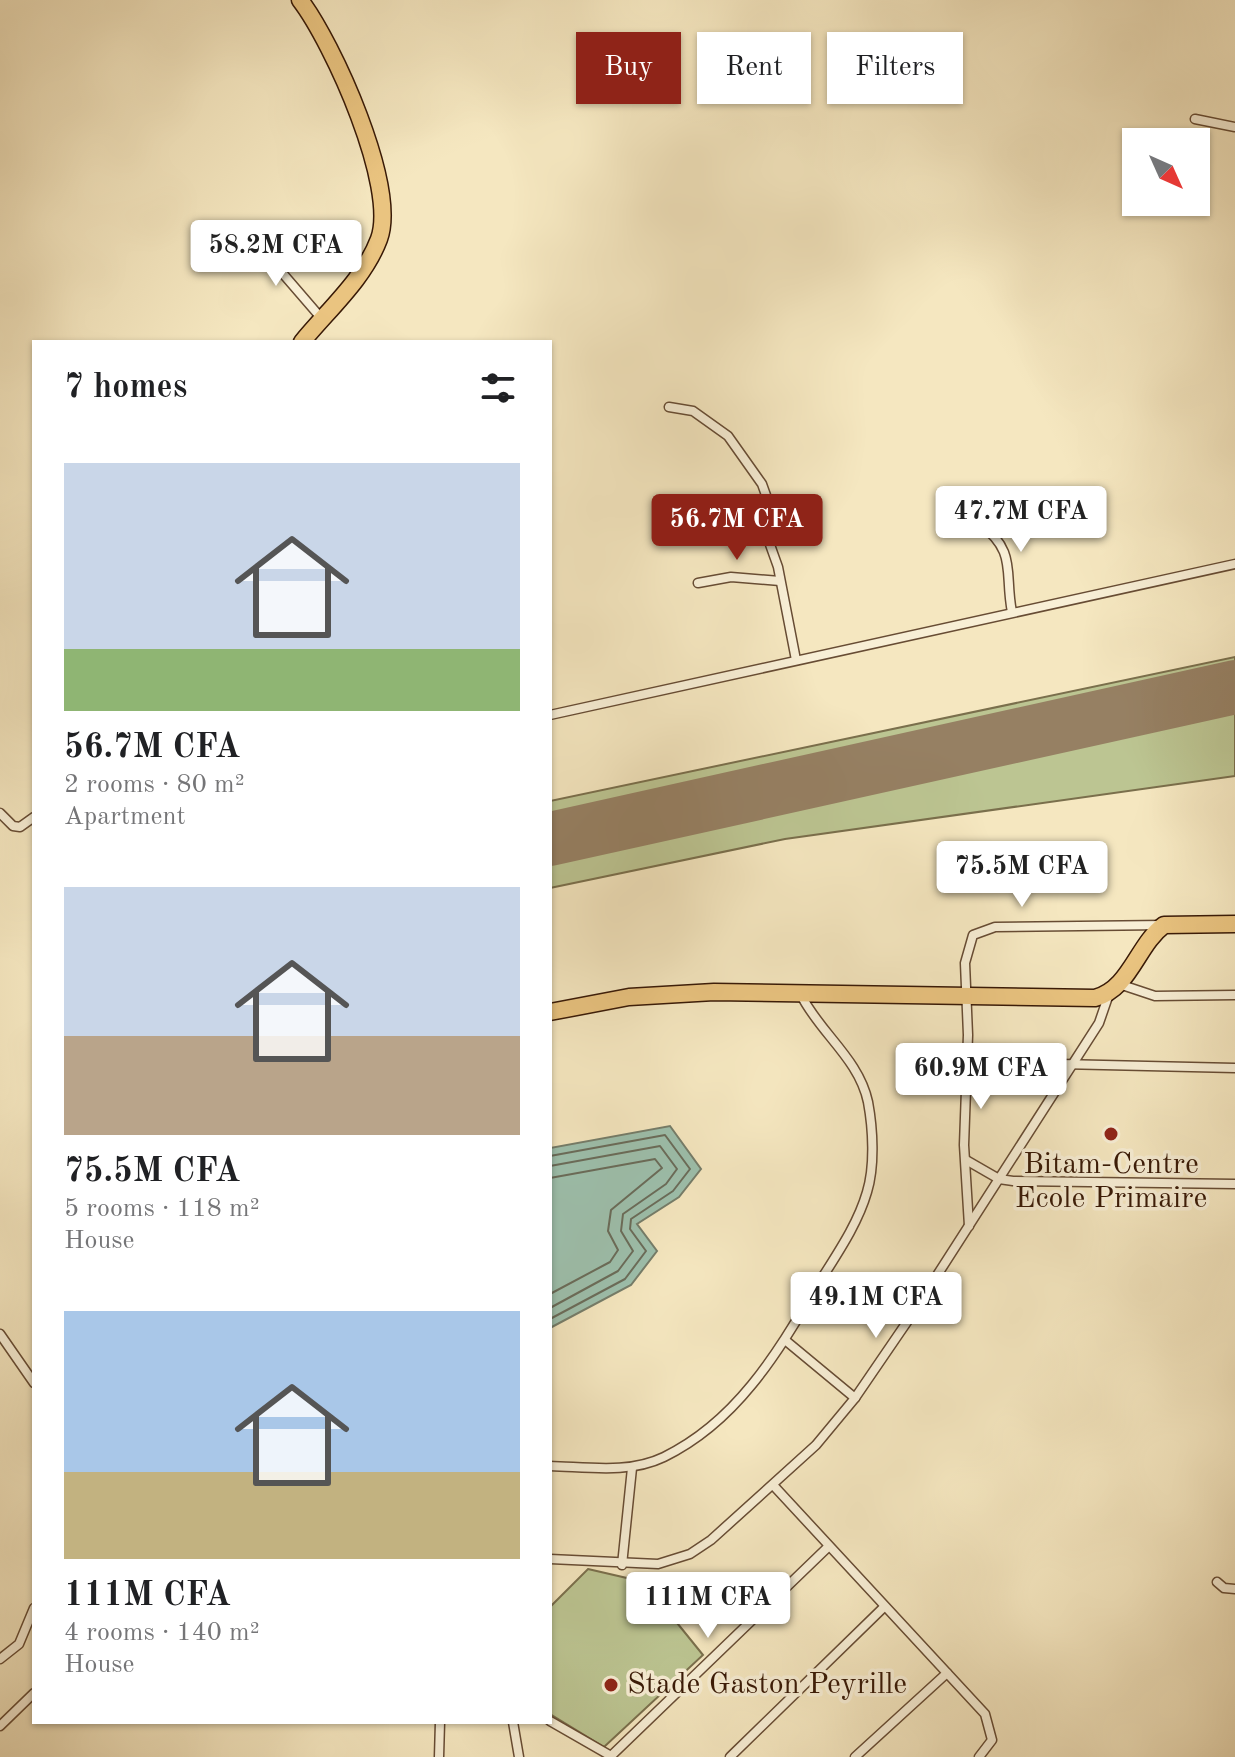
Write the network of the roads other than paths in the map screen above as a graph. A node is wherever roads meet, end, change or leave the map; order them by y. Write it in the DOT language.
graph roads {
  1 [pos="300,0"];
  2 [pos="1195,119"];
  3 [pos="1235,127"];
  4 [pos="253,239"];
  5 [pos="322,319"];
  6 [pos="304,340"];
  7 [pos="669,407"];
  8 [pos="979,523"];
  9 [pos="1235,564"];
  10 [pos="780,581"];
  11 [pos="698,583"];
  12 [pos="1012,612"];
  13 [pos="796,660"];
  14 [pos="552,715"];
  15 [pos="0,813"];
  16 [pos="32,818"];
  17 [pos="1235,924"];
  18 [pos="1164,925"];
  19 [pos="1114,989"];
  20 [pos="801,993"];
  21 [pos="1235,995"];
  22 [pos="968,998"];
  23 [pos="552,1012"];
  24 [pos="968,1062"];
  25 [pos="1073,1064"];
  26 [pos="1235,1068"];
  27 [pos="966,1160"];
  28 [pos="999,1179"];
  29 [pos="1235,1184"];
  30 [pos="969,1226"];
  31 [pos="0,1334"];
  32 [pos="785,1340"];
  33 [pos="32,1380"];
  34 [pos="855,1398"];
  35 [pos="552,1466"];
  36 [pos="632,1468"];
  37 [pos="773,1485"];
  38 [pos="828,1547"];
  39 [pos="552,1559"];
  40 [pos="622,1565"];
  41 [pos="1217,1582"];
  42 [pos="1235,1589"];
  43 [pos="884,1607"];
  44 [pos="32,1613"];
  45 [pos="0,1659"];
  46 [pos="947,1673"];
  47 [pos="32,1695"];
  48 [pos="552,1722"];
  49 [pos="440,1724"];
  50 [pos="513,1724"];
  51 [pos="0,1726"];
  52 [pos="610,1756"];
  53 [pos="439,1757"];
  54 [pos="519,1757"];
  55 [pos="730,1757"];
  56 [pos="855,1757"];
  57 [pos="979,1757"];
  1 -- 5 [label="highway"];
  2 -- 3 [label="street"];
  4 -- 5 [label="street"];
  5 -- 6 [label="highway"];
  7 -- 10 [label="street"];
  8 -- 12 [label="street"];
  9 -- 12 [label="street"];
  10 -- 11 [label="street"];
  10 -- 13 [label="street"];
  12 -- 13 [label="street"];
  13 -- 14 [label="street"];
  15 -- 16 [label="street"];
  17 -- 18 [label="highway"];
  18 -- 19 [label="highway"];
  18 -- 22 [label="street"];
  19 -- 21 [label="street"];
  19 -- 22 [label="highway"];
  19 -- 25 [label="street"];
  20 -- 22 [label="highway"];
  20 -- 23 [label="highway"];
  20 -- 32 [label="street"];
  22 -- 24 [label="street"];
  24 -- 25 [label="street"];
  24 -- 27 [label="street"];
  25 -- 26 [label="street"];
  25 -- 28 [label="street"];
  27 -- 28 [label="street"];
  27 -- 30 [label="street"];
  28 -- 29 [label="street"];
  28 -- 30 [label="street"];
  30 -- 34 [label="street"];
  31 -- 33 [label="street"];
  32 -- 34 [label="street"];
  32 -- 36 [label="street"];
  34 -- 37 [label="street"];
  35 -- 36 [label="street"];
  36 -- 40 [label="street"];
  37 -- 38 [label="street"];
  37 -- 40 [label="street"];
  38 -- 43 [label="street"];
  38 -- 52 [label="street"];
  39 -- 40 [label="street"];
  41 -- 42 [label="street"];
  43 -- 46 [label="street"];
  43 -- 55 [label="street"];
  44 -- 45 [label="street"];
  46 -- 56 [label="street"];
  46 -- 57 [label="street"];
  47 -- 51 [label="street"];
  48 -- 52 [label="street"];
  49 -- 53 [label="street"];
  50 -- 54 [label="street"];
}
